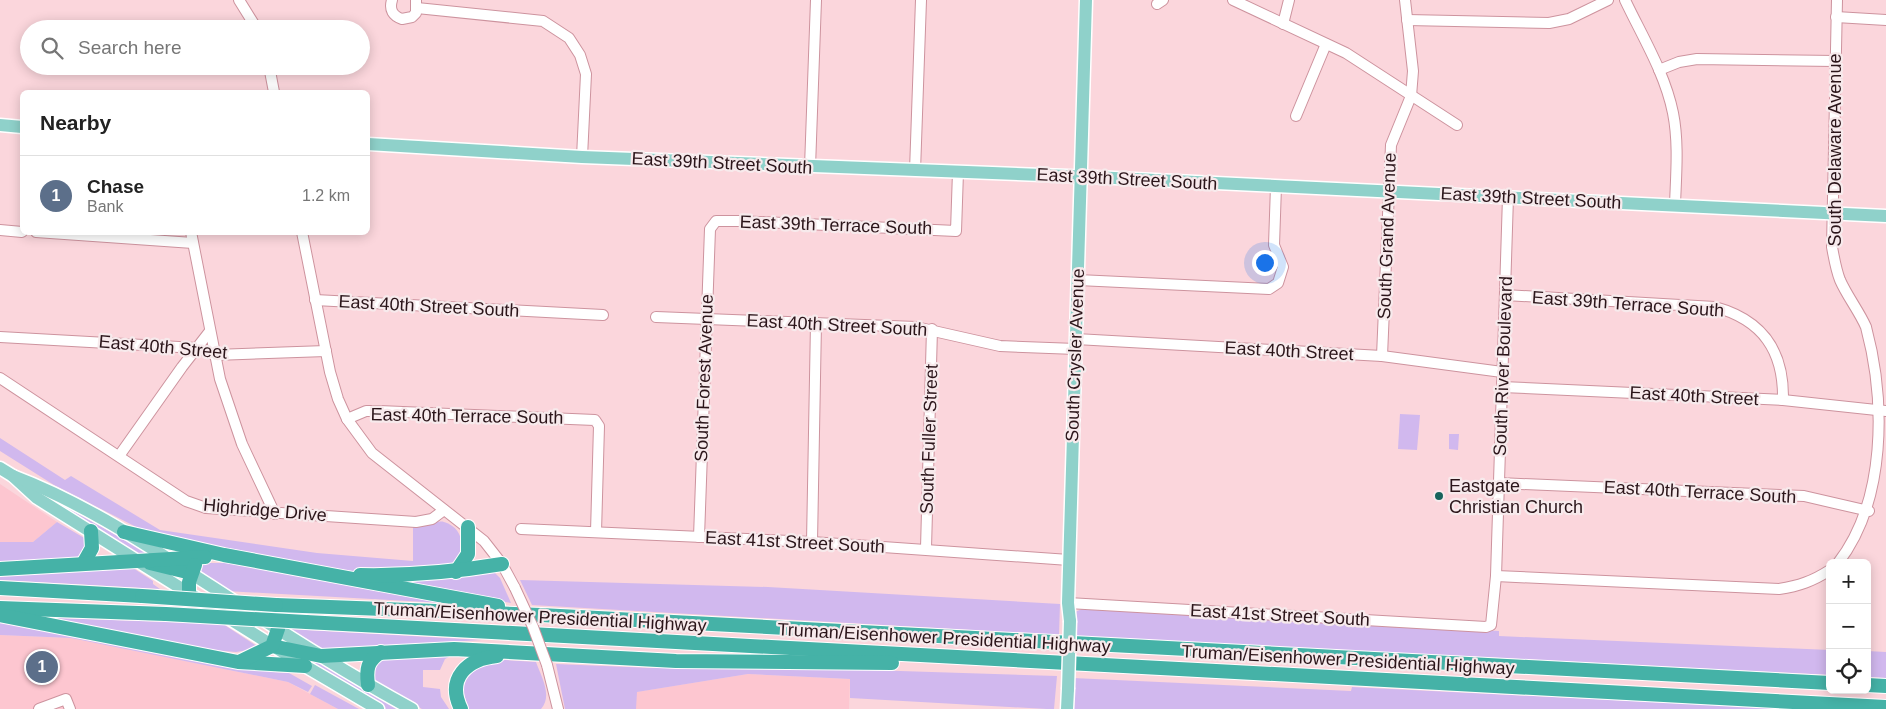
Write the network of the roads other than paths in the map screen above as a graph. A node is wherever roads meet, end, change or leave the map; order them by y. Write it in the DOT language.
graph roads {
  1 [pos="240,0"];
  2 [pos="392,0"];
  3 [pos="816,0"];
  4 [pos="921,0"];
  5 [pos="1086,0"];
  6 [pos="1232,0"];
  7 [pos="1289,0"];
  8 [pos="1405,0"];
  9 [pos="1608,0"];
  10 [pos="1624,0"];
  11 [pos="1837,0"];
  12 [pos="416,4"];
  13 [pos="1836,16"];
  14 [pos="252,20"];
  15 [pos="1407,20"];
  16 [pos="1886,20"];
  17 [pos="1283,24"];
  18 [pos="1326,44"];
  19 [pos="1835,61"];
  20 [pos="1659,70"];
  21 [pos="271,75"];
  22 [pos="274,90"];
  23 [pos="1411,96"];
  24 [pos="1296,116"];
  25 [pos="1457,124"];
  26 [pos="0,126"];
  27 [pos="20,127"];
  28 [pos="370,144"];
  29 [pos="582,157"];
  30 [pos="810,167"];
  31 [pos="915,171"];
  32 [pos="958,172"];
  33 [pos="1081,176"];
  34 [pos="1276,186"];
  35 [pos="1388,192"];
  36 [pos="1508,197"];
  37 [pos="1675,205"];
  38 [pos="1832,213"];
  39 [pos="1886,216"];
  40 [pos="716,221"];
  41 [pos="0,230"];
  42 [pos="20,232"];
  43 [pos="76,235"];
  44 [pos="192,235"];
  45 [pos="303,235"];
  46 [pos="194,244"];
  47 [pos="1078,280"];
  48 [pos="1505,295"];
  49 [pos="316,300"];
  50 [pos="603,315"];
  51 [pos="656,317"];
  52 [pos="706,319"];
  53 [pos="816,323"];
  54 [pos="932,329"];
  55 [pos="210,331"];
  56 [pos="0,337"];
  57 [pos="1076,344"];
  58 [pos="197,348"];
  59 [pos="326,351"];
  60 [pos="215,354"];
  61 [pos="1382,356"];
  62 [pos="1502,372"];
  63 [pos="0,378"];
  64 [pos="1502,387"];
  65 [pos="1783,400"];
  66 [pos="1885,411"];
  67 [pos="347,419"];
  68 [pos="119,456"];
  69 [pos="0,468"];
  70 [pos="13,476"];
  71 [pos="1499,483"];
  72 [pos="444,510"];
  73 [pos="1869,511"];
  74 [pos="275,514"];
  75 [pos="468,527"];
  76 [pos="521,529"];
  77 [pos="91,531"];
  78 [pos="124,532"];
  79 [pos="596,532"];
  80 [pos="699,537"];
  81 [pos="812,542"];
  82 [pos="926,548"];
  83 [pos="224,555"];
  84 [pos="204,557"];
  85 [pos="167,558"];
  86 [pos="1841,559"];
  87 [pos="1069,560"];
  88 [pos="137,562"];
  89 [pos="83,564"];
  90 [pos="502,564"];
  91 [pos="0,569"];
  92 [pos="456,572"];
  93 [pos="1826,572"];
  94 [pos="191,573"];
  95 [pos="334,574"];
  96 [pos="1496,576"];
  97 [pos="0,588"];
  98 [pos="189,594"];
  99 [pos="1068,603"];
  100 [pos="0,608"];
  101 [pos="541,614"];
  102 [pos="0,616"];
  103 [pos="1491,625"];
  104 [pos="278,629"];
  105 [pos="272,646"];
  106 [pos="381,652"];
  107 [pos="524,654"];
  108 [pos="321,656"];
  109 [pos="238,662"];
  110 [pos="1033,662"];
  111 [pos="304,666"];
  112 [pos="1826,683"];
  113 [pos="368,685"];
  114 [pos="1871,685"];
  115 [pos="1886,686"];
  116 [pos="1886,707"];
  117 [pos="39,709"];
  118 [pos="70,709"];
  119 [pos="378,709"];
  120 [pos="412,709"];
  121 [pos="461,709"];
  122 [pos="558,709"];
  123 [pos="1066,709"];
  1 -- 14 [label="street"];
  2 -- 12 [label="street"];
  3 -- 30 [label="street"];
  4 -- 31 [label="street"];
  5 -- 33 [label="main road, South Crysler Avenue"];
  6 -- 17 [label="street"];
  7 -- 17 [label="street"];
  8 -- 15 [label="street, South Grand Avenue"];
  9 -- 15 [label="street"];
  10 -- 20 [label="street"];
  11 -- 13 [label="street, South Delaware Avenue"];
  12 -- 29 [label="street"];
  13 -- 16 [label="street"];
  13 -- 19 [label="street, South Delaware Avenue"];
  15 -- 23 [label="street, South Grand Avenue"];
  17 -- 18 [label="street"];
  18 -- 23 [label="street"];
  18 -- 24 [label="street"];
  19 -- 20 [label="street"];
  19 -- 38 [label="street, South Delaware Avenue"];
  20 -- 37 [label="street"];
  21 -- 22 [label="street"];
  23 -- 25 [label="street"];
  23 -- 35 [label="street, South Grand Avenue"];
  26 -- 27 [label="main road"];
  28 -- 29 [label="main road, East 39th Street South"];
  29 -- 30 [label="main road, East 39th Street South"];
  30 -- 31 [label="main road, East 39th Street South"];
  31 -- 32 [label="main road, East 39th Street South"];
  32 -- 33 [label="main road, East 39th Street South"];
  32 -- 40 [label="street, East 39th Terrace South"];
  33 -- 34 [label="main road, East 39th Street South"];
  33 -- 47 [label="main road, South Crysler Avenue"];
  34 -- 35 [label="main road, East 39th Street South"];
  34 -- 47 [label="street"];
  35 -- 36 [label="main road, East 39th Street South"];
  35 -- 61 [label="street, South Grand Avenue"];
  36 -- 37 [label="main road, East 39th Street South"];
  36 -- 48 [label="street, South River Boulevard"];
  37 -- 38 [label="main road, East 39th Street South"];
  38 -- 39 [label="main road, East 39th Street South"];
  38 -- 66 [label="street, South Delaware Avenue"];
  40 -- 52 [label="street, South Forest Avenue"];
  41 -- 42 [label="street"];
  43 -- 46 [label="street"];
  44 -- 46 [label="street"];
  45 -- 49 [label="street"];
  46 -- 55 [label="street"];
  47 -- 57 [label="main road, South Crysler Avenue"];
  48 -- 62 [label="street, South River Boulevard"];
  48 -- 65 [label="street, East 39th Terrace South"];
  49 -- 50 [label="street, East 40th Street South"];
  49 -- 59 [label="street"];
  51 -- 52 [label="street, East 40th Street South"];
  52 -- 53 [label="street, East 40th Street South"];
  52 -- 80 [label="street, South Forest Avenue"];
  53 -- 54 [label="street, East 40th Street South"];
  53 -- 81 [label="street"];
  54 -- 57 [label="street, East 40th Street South"];
  54 -- 82 [label="street, South Fuller Street"];
  55 -- 58 [label="street"];
  55 -- 60 [label="street"];
  56 -- 58 [label="street, East 40th Street"];
  57 -- 61 [label="street, East 40th Street"];
  57 -- 87 [label="main road, South Crysler Avenue"];
  58 -- 60 [label="street, East 40th Street"];
  58 -- 68 [label="street"];
  59 -- 60 [label="street, East 40th Street"];
  59 -- 67 [label="street"];
  60 -- 74 [label="street"];
  61 -- 62 [label="street, East 40th Street"];
  62 -- 64 [label="street, South River Boulevard"];
  63 -- 68 [label="street, Highridge Drive"];
  64 -- 65 [label="street, East 40th Street"];
  64 -- 71 [label="street, South River Boulevard"];
  65 -- 66 [label="street, East 40th Street"];
  66 -- 73 [label="street, South Delaware Avenue"];
  67 -- 72 [label="street"];
  67 -- 79 [label="street, East 40th Terrace South"];
  68 -- 74 [label="street, Highridge Drive"];
  69 -- 70 [label="main road"];
  70 -- 77 [label="main road"];
  70 -- 78 [label="main road"];
  71 -- 73 [label="street, East 40th Terrace South"];
  71 -- 96 [label="street, South River Boulevard"];
  72 -- 74 [label="street, Highridge Drive"];
  72 -- 75 [label="street"];
  73 -- 86 [label="street"];
  75 -- 90 [label="street"];
  75 -- 92 [label="highway"];
  76 -- 79 [label="street, East 41st Street South"];
  77 -- 88 [label="main road"];
  77 -- 89 [label="highway"];
  78 -- 83 [label="highway"];
  78 -- 85 [label="main road"];
  79 -- 80 [label="street, East 41st Street South"];
  80 -- 81 [label="street, East 41st Street South"];
  81 -- 82 [label="street, East 41st Street South"];
  82 -- 87 [label="street, East 41st Street South"];
  83 -- 84 [label="highway"];
  83 -- 95 [label="highway"];
  84 -- 85 [label="highway"];
  84 -- 94 [label="highway"];
  85 -- 88 [label="highway"];
  85 -- 94 [label="main road"];
  87 -- 99 [label="main road, South Crysler Avenue"];
  88 -- 89 [label="highway"];
  88 -- 94 [label="highway"];
  88 -- 98 [label="main road"];
  89 -- 91 [label="highway"];
  90 -- 92 [label="highway"];
  90 -- 122 [label="street, bridge"];
  92 -- 95 [label="highway"];
  93 -- 96 [label="street"];
  94 -- 98 [label="highway"];
  94 -- 104 [label="main road"];
  95 -- 101 [label="highway"];
  96 -- 103 [label="street, South River Boulevard"];
  97 -- 101 [label="highway, Truman/Eisenhower Presidential Highway, bridge"];
  98 -- 105 [label="main road"];
  99 -- 103 [label="street, East 41st Street South"];
  99 -- 123 [label="main road, South Crysler Avenue, bridge"];
  100 -- 110 [label="highway, Truman/Eisenhower Presidential Highway, bridge"];
  101 -- 112 [label="highway, Truman/Eisenhower Presidential Highway"];
  102 -- 109 [label="highway"];
  104 -- 105 [label="highway"];
  104 -- 108 [label="main road"];
  105 -- 108 [label="highway"];
  105 -- 109 [label="highway"];
  105 -- 111 [label="main road"];
  106 -- 107 [label="highway"];
  106 -- 108 [label="highway"];
  106 -- 113 [label="highway"];
  107 -- 110 [label="highway"];
  107 -- 121 [label="highway"];
  108 -- 113 [label="main road"];
  109 -- 111 [label="highway"];
  110 -- 116 [label="highway, Truman/Eisenhower Presidential Highway"];
  111 -- 119 [label="main road"];
  113 -- 120 [label="main road"];
  114 -- 115 [label="highway"];
  117 -- 118 [label="street"];
}
